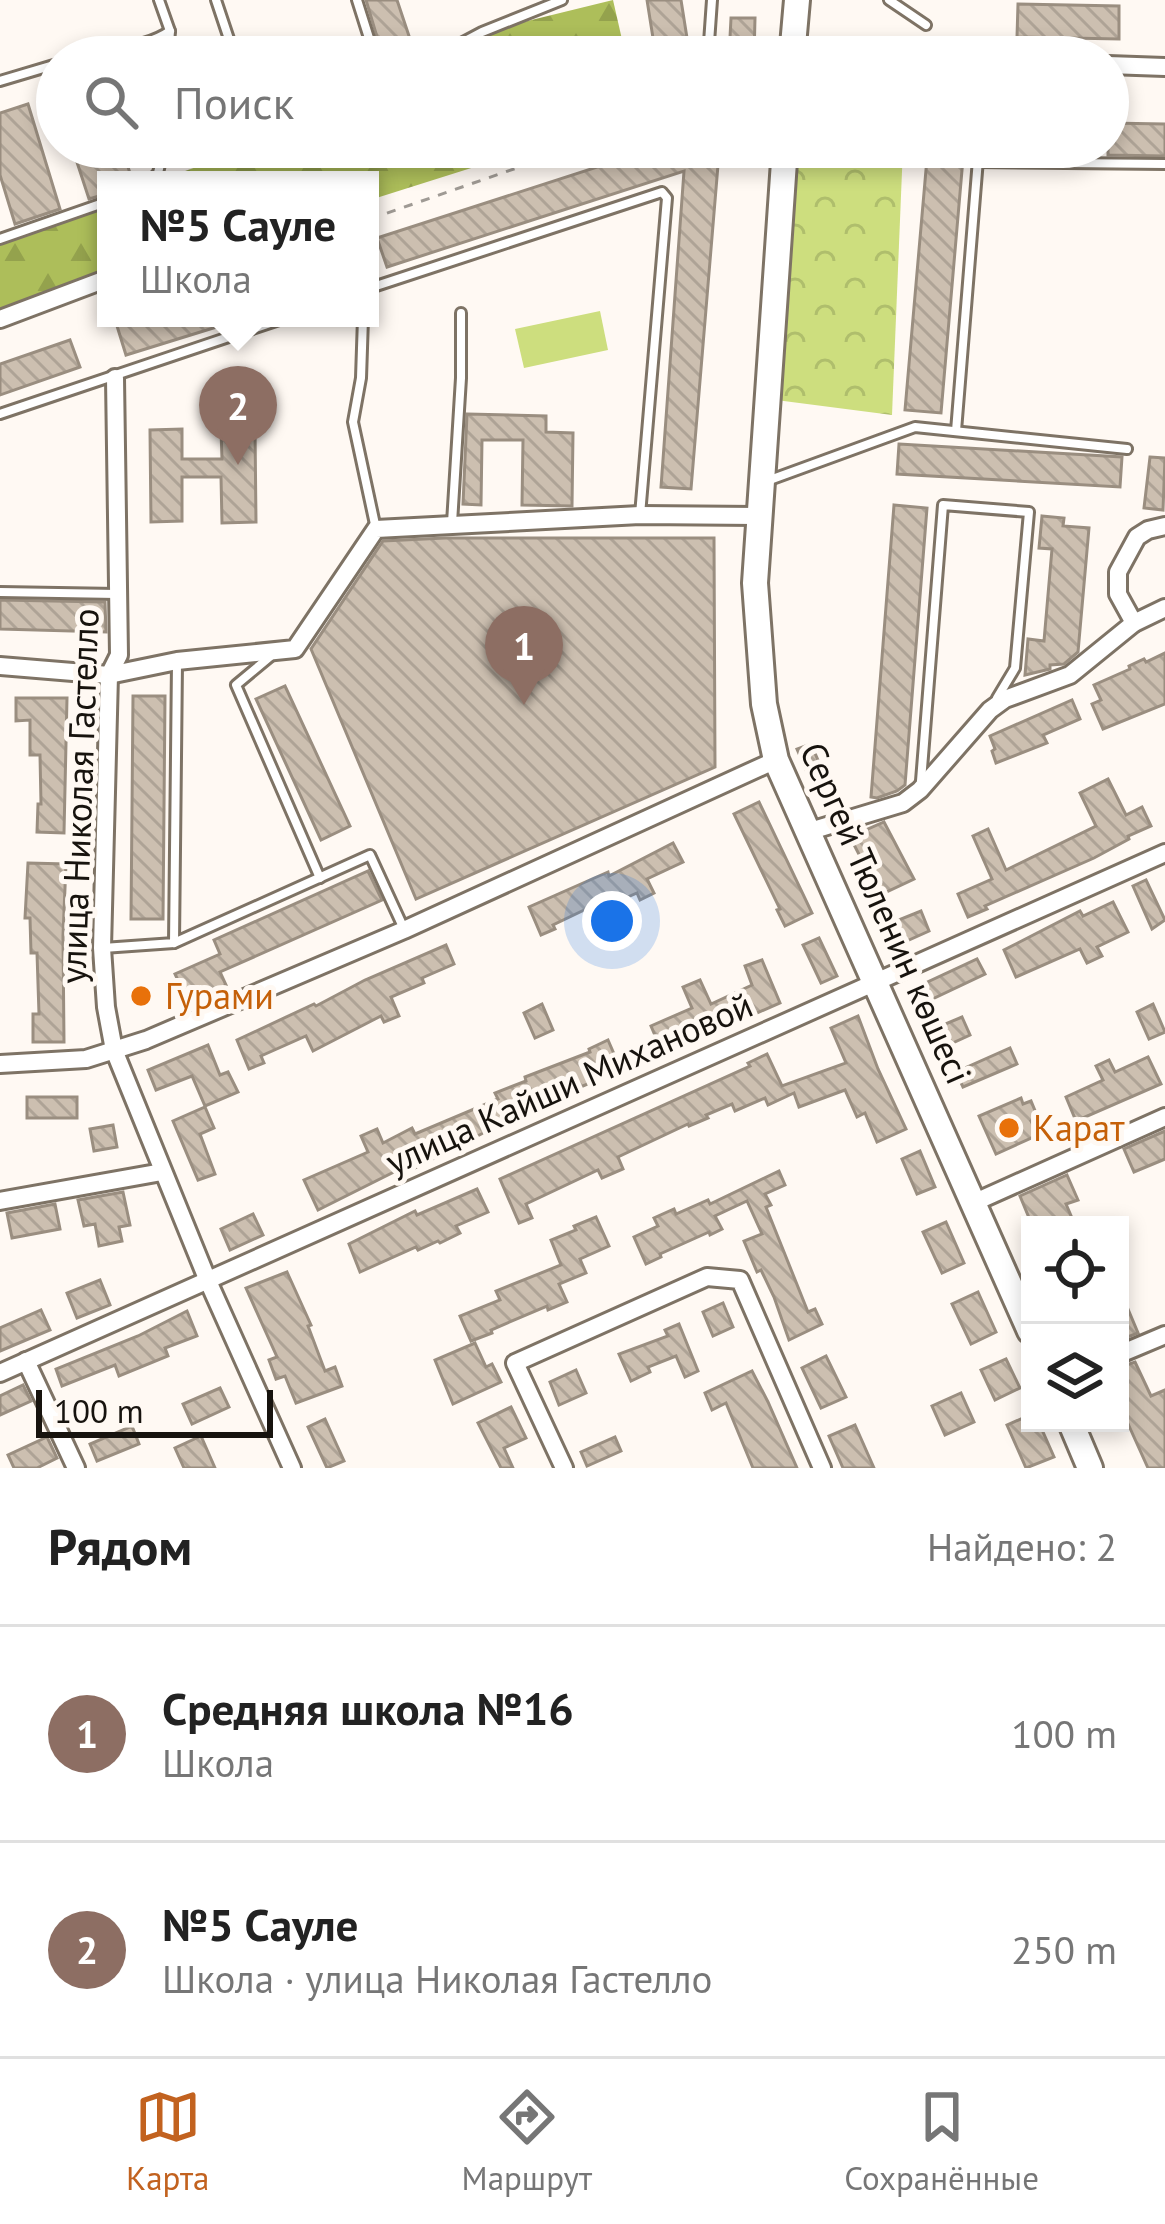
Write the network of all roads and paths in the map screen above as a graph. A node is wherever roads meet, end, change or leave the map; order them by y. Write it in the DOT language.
graph roads {
  1 [pos="159,0"];
  2 [pos="216,0"];
  3 [pos="358,0"];
  4 [pos="562,0"];
  5 [pos="712,0"];
  6 [pos="797,0"];
  7 [pos="889,0"];
  8 [pos="926,25"];
  9 [pos="170,31"];
  10 [pos="162,36"];
  11 [pos="170,36"];
  12 [pos="228,36"];
  13 [pos="369,36"];
  14 [pos="474,36"];
  15 [pos="709,36"];
  16 [pos="794,36"];
  17 [pos="1129,66"];
  18 [pos="1165,67"];
  19 [pos="36,70"];
  20 [pos="0,81"];
  21 [pos="1129,164"];
  22 [pos="1165,164"];
  23 [pos="517,168"];
  24 [pos="780,168"];
  25 [pos="978,168"];
  26 [pos="97,205"];
  27 [pos="379,216"];
  28 [pos="0,239"];
  29 [pos="97,282"];
  30 [pos="379,285"];
  31 [pos="461,313"];
  32 [pos="0,319"];
  33 [pos="260,327"];
  34 [pos="363,327"];
  35 [pos="115,378"];
  36 [pos="0,415"];
  37 [pos="956,431"];
  38 [pos="1127,448"];
  39 [pos="760,485"];
  40 [pos="640,514"];
  41 [pos="758,516"];
  42 [pos="452,525"];
  43 [pos="1165,526"];
  44 [pos="376,529"];
  45 [pos="0,592"];
  46 [pos="118,594"];
  47 [pos="1165,608"];
  48 [pos="1134,623"];
  49 [pos="278,650"];
  50 [pos="176,661"];
  51 [pos="0,666"];
  52 [pos="109,675"];
  53 [pos="989,710"];
  54 [pos="776,760"];
  55 [pos="920,790"];
  56 [pos="807,832"];
  57 [pos="1165,853"];
  58 [pos="320,878"];
  59 [pos="404,930"];
  60 [pos="174,943"];
  61 [pos="102,948"];
  62 [pos="876,982"];
  63 [pos="113,1050"];
  64 [pos="0,1064"];
  65 [pos="1165,1117"];
  66 [pos="162,1172"];
  67 [pos="0,1201"];
  68 [pos="974,1203"];
  69 [pos="208,1281"];
  70 [pos="1027,1324"];
  71 [pos="1165,1335"];
  72 [pos="1129,1350"];
  73 [pos="26,1361"];
  74 [pos="0,1372"];
  75 [pos="1075,1432"];
  76 [pos="76,1468"];
  77 [pos="292,1468"];
  78 [pos="564,1468"];
  79 [pos="822,1468"];
  80 [pos="1090,1468"];
  1 -- 9 [label="lane"];
  2 -- 12 [label="lane"];
  3 -- 13 [label="lane"];
  4 -- 14 [label="lane"];
  5 -- 15 [label="lane"];
  6 -- 16 [label="main road"];
  7 -- 8 [label="lane"];
  9 -- 10 [label="lane"];
  9 -- 11 [label="lane"];
  17 -- 18 [label="street"];
  19 -- 20 [label="lane"];
  21 -- 22 [label="lane"];
  23 -- 27 [label="path"];
  24 -- 39 [label="main road, Сергей Тюленин көшесі"];
  25 -- 37 [label="lane"];
  26 -- 28 [label="lane"];
  29 -- 32 [label="street"];
  30 -- 40 [label="lane"];
  31 -- 42 [label="lane"];
  33 -- 35 [label="lane"];
  34 -- 44 [label="lane"];
  35 -- 36 [label="lane"];
  35 -- 46 [label="street, улица Николая Гастелло"];
  37 -- 38 [label="lane"];
  37 -- 39 [label="lane"];
  39 -- 41 [label="main road, Сергей Тюленин көшесі"];
  40 -- 41 [label="street"];
  40 -- 42 [label="street"];
  41 -- 54 [label="main road, Сергей Тюленин көшесі"];
  42 -- 44 [label="street"];
  43 -- 48 [label="street"];
  44 -- 49 [label="street"];
  45 -- 46 [label="lane"];
  46 -- 52 [label="street, улица Николая Гастелло"];
  47 -- 48 [label="street"];
  48 -- 53 [label="street"];
  49 -- 50 [label="street"];
  49 -- 58 [label="lane"];
  50 -- 52 [label="street"];
  50 -- 60 [label="lane"];
  51 -- 52 [label="street"];
  52 -- 61 [label="street, улица Николая Гастелло"];
  53 -- 55 [label="street"];
  53 -- 55 [label="lane"];
  54 -- 56 [label="main road, Сергей Тюленин көшесі"];
  54 -- 59 [label="street"];
  55 -- 56 [label="street"];
  56 -- 62 [label="main road, Сергей Тюленин көшесі"];
  57 -- 62 [label="street, улица Кайши Михановой"];
  58 -- 59 [label="lane"];
  58 -- 60 [label="lane"];
  59 -- 63 [label="street"];
  60 -- 61 [label="lane"];
  61 -- 63 [label="street, улица Николая Гастелло"];
  62 -- 68 [label="main road, Сергей Тюленин көшесі"];
  62 -- 69 [label="street, улица Кайши Михановой"];
  63 -- 64 [label="street"];
  63 -- 66 [label="street, улица Николая Гастелло"];
  65 -- 68 [label="street"];
  66 -- 67 [label="street"];
  66 -- 69 [label="street, улица Николая Гастелло"];
  68 -- 70 [label="main road, Сергей Тюленин көшесі"];
  69 -- 73 [label="street, улица Кайши Михановой"];
  69 -- 77 [label="street, улица Николая Гастелло"];
  71 -- 72 [label="street"];
  73 -- 74 [label="street, улица Кайши Михановой"];
  73 -- 76 [label="street"];
  75 -- 80 [label="main road"];
  78 -- 79 [label="street"];
}
